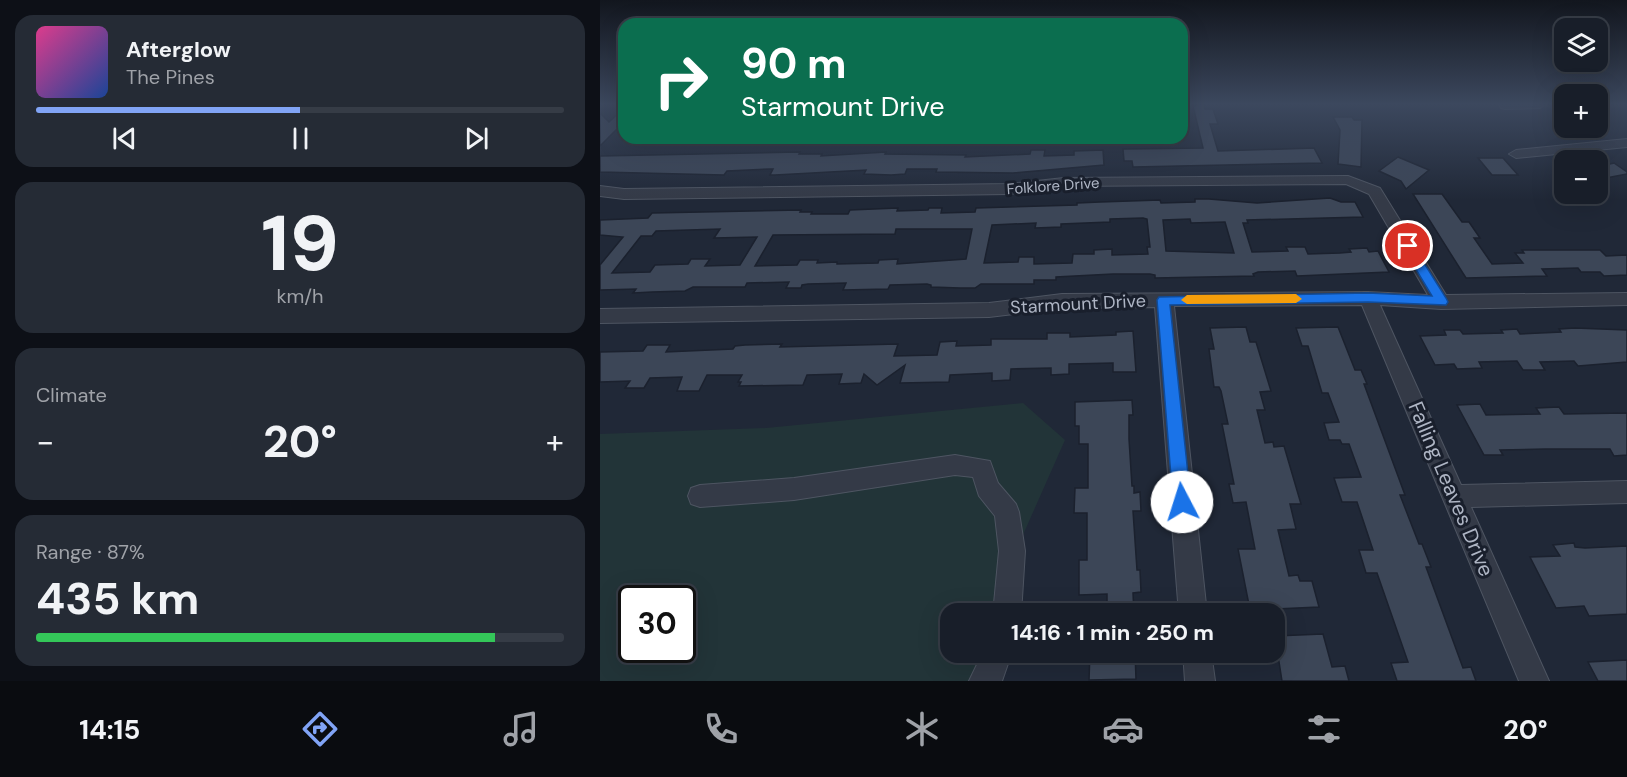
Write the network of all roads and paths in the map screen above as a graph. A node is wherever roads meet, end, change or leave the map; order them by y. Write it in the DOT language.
graph roads {
  1 [pos="1627,143"];
  2 [pos="1516,154"];
  3 [pos="600,191"];
  4 [pos="1368,298"];
  5 [pos="1627,299"];
  6 [pos="1164,300"];
  7 [pos="1442,302"];
  8 [pos="600,316"];
  9 [pos="1627,492"];
  10 [pos="700,496"];
  11 [pos="1454,496"];
  12 [pos="1008,603"];
  13 [pos="1192,603"];
  14 [pos="994,663"];
  15 [pos="1198,663"];
  16 [pos="984,681"];
  17 [pos="1200,681"];
  18 [pos="1534,681"];
  1 -- 2 [label="street"];
  3 -- 7 [label="street, Folklore Drive"];
  4 -- 6 [label="street, Starmount Drive"];
  4 -- 7 [label="street, Starmount Drive"];
  4 -- 11 [label="street, Falling Leaves Drive"];
  5 -- 7 [label="street, Starmount Drive"];
  6 -- 8 [label="street, Starmount Drive"];
  6 -- 13 [label="street"];
  9 -- 11 [label="street"];
  10 -- 12 [label="street"];
  11 -- 18 [label="street, Falling Leaves Drive"];
  14 -- 16 [label="street"];
  15 -- 17 [label="street"];
}
